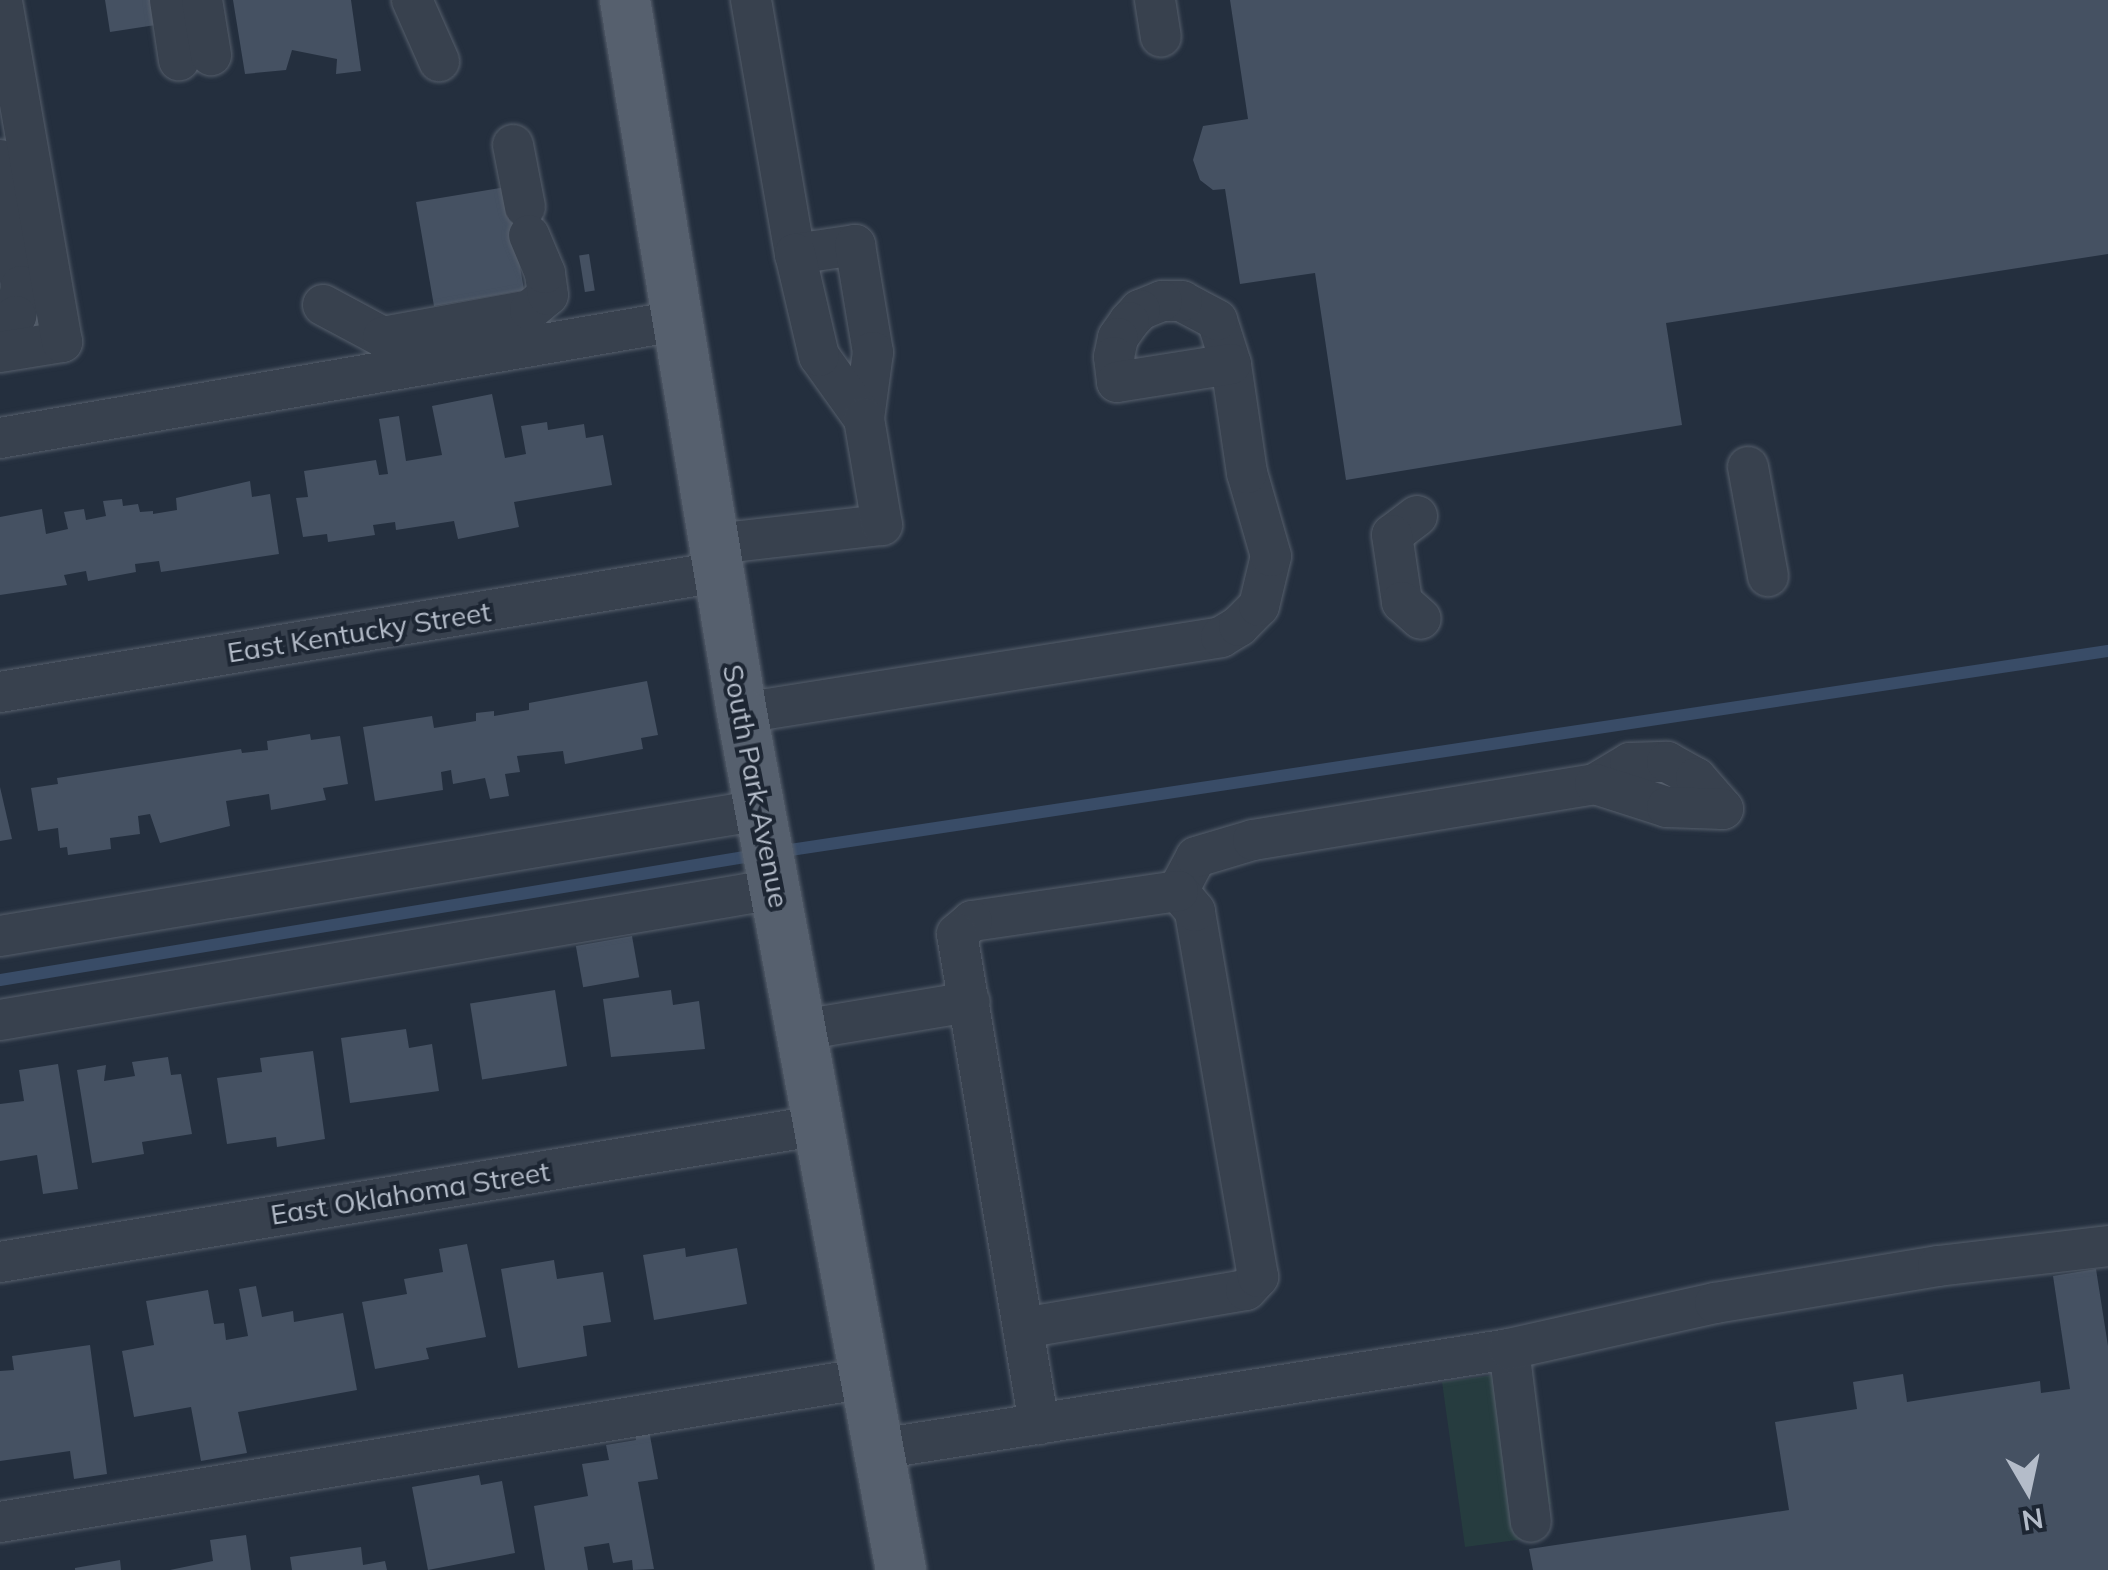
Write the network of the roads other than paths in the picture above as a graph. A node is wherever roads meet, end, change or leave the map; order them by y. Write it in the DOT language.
graph roads {
  1 [pos="2,0"];
  2 [pos="170,0"];
  3 [pos="202,0"];
  4 [pos="412,0"];
  5 [pos="624,0"];
  6 [pos="751,0"];
  7 [pos="438,61"];
  8 [pos="18,89"];
  9 [pos="0,129"];
  10 [pos="514,145"];
  11 [pos="0,160"];
  12 [pos="795,254"];
  13 [pos="324,305"];
  14 [pos="677,321"];
  15 [pos="0,333"];
  16 [pos="0,352"];
  17 [pos="1231,364"];
  18 [pos="864,419"];
  19 [pos="0,438"];
  20 [pos="1748,467"];
  21 [pos="1417,516"];
  22 [pos="716,558"];
  23 [pos="1768,576"];
  24 [pos="1421,619"];
  25 [pos="0,692"];
  26 [pos="742,713"];
  27 [pos="1595,784"];
  28 [pos="762,818"];
  29 [pos="775,888"];
  30 [pos="1178,891"];
  31 [pos="0,936"];
  32 [pos="970,1002"];
  33 [pos="0,1020"];
  34 [pos="802,1030"];
  35 [pos="820,1125"];
  36 [pos="2108,1246"];
  37 [pos="0,1262"];
  38 [pos="1023,1328"];
  39 [pos="1509,1349"];
  40 [pos="866,1378"];
  41 [pos="1038,1424"];
  42 [pos="879,1448"];
  43 [pos="0,1522"];
  44 [pos="1531,1522"];
  45 [pos="901,1570"];
  1 -- 8 [label="street"];
  2 -- 3 [label="street"];
  4 -- 7 [label="street"];
  5 -- 14 [label="main road, South Park Avenue"];
  6 -- 12 [label="street"];
  8 -- 9 [label="street"];
  8 -- 16 [label="street"];
  10 -- 13 [label="street"];
  11 -- 15 [label="street"];
  12 -- 18 [label="street"];
  12 -- 18 [label="street"];
  14 -- 19 [label="street"];
  14 -- 22 [label="main road, South Park Avenue"];
  17 -- 17 [label="street"];
  17 -- 26 [label="street"];
  18 -- 22 [label="street, East Kentucky Street"];
  20 -- 23 [label="street"];
  21 -- 24 [label="street"];
  22 -- 25 [label="street, East Kentucky Street"];
  22 -- 26 [label="main road, South Park Avenue"];
  26 -- 28 [label="main road, South Park Avenue"];
  27 -- 30 [label="street"];
  28 -- 29 [label="main road, South Park Avenue"];
  28 -- 31 [label="street"];
  29 -- 33 [label="street"];
  29 -- 34 [label="main road, South Park Avenue"];
  30 -- 32 [label="street"];
  30 -- 38 [label="street"];
  32 -- 34 [label="street"];
  32 -- 38 [label="street"];
  34 -- 35 [label="main road, South Park Avenue"];
  35 -- 37 [label="street, East Oklahoma Street"];
  35 -- 40 [label="main road, South Park Avenue"];
  36 -- 39 [label="street"];
  38 -- 41 [label="street"];
  39 -- 41 [label="street"];
  39 -- 44 [label="street"];
  40 -- 42 [label="main road, South Park Avenue"];
  40 -- 43 [label="street"];
  41 -- 42 [label="street"];
  42 -- 45 [label="main road, South Park Avenue"];
}
